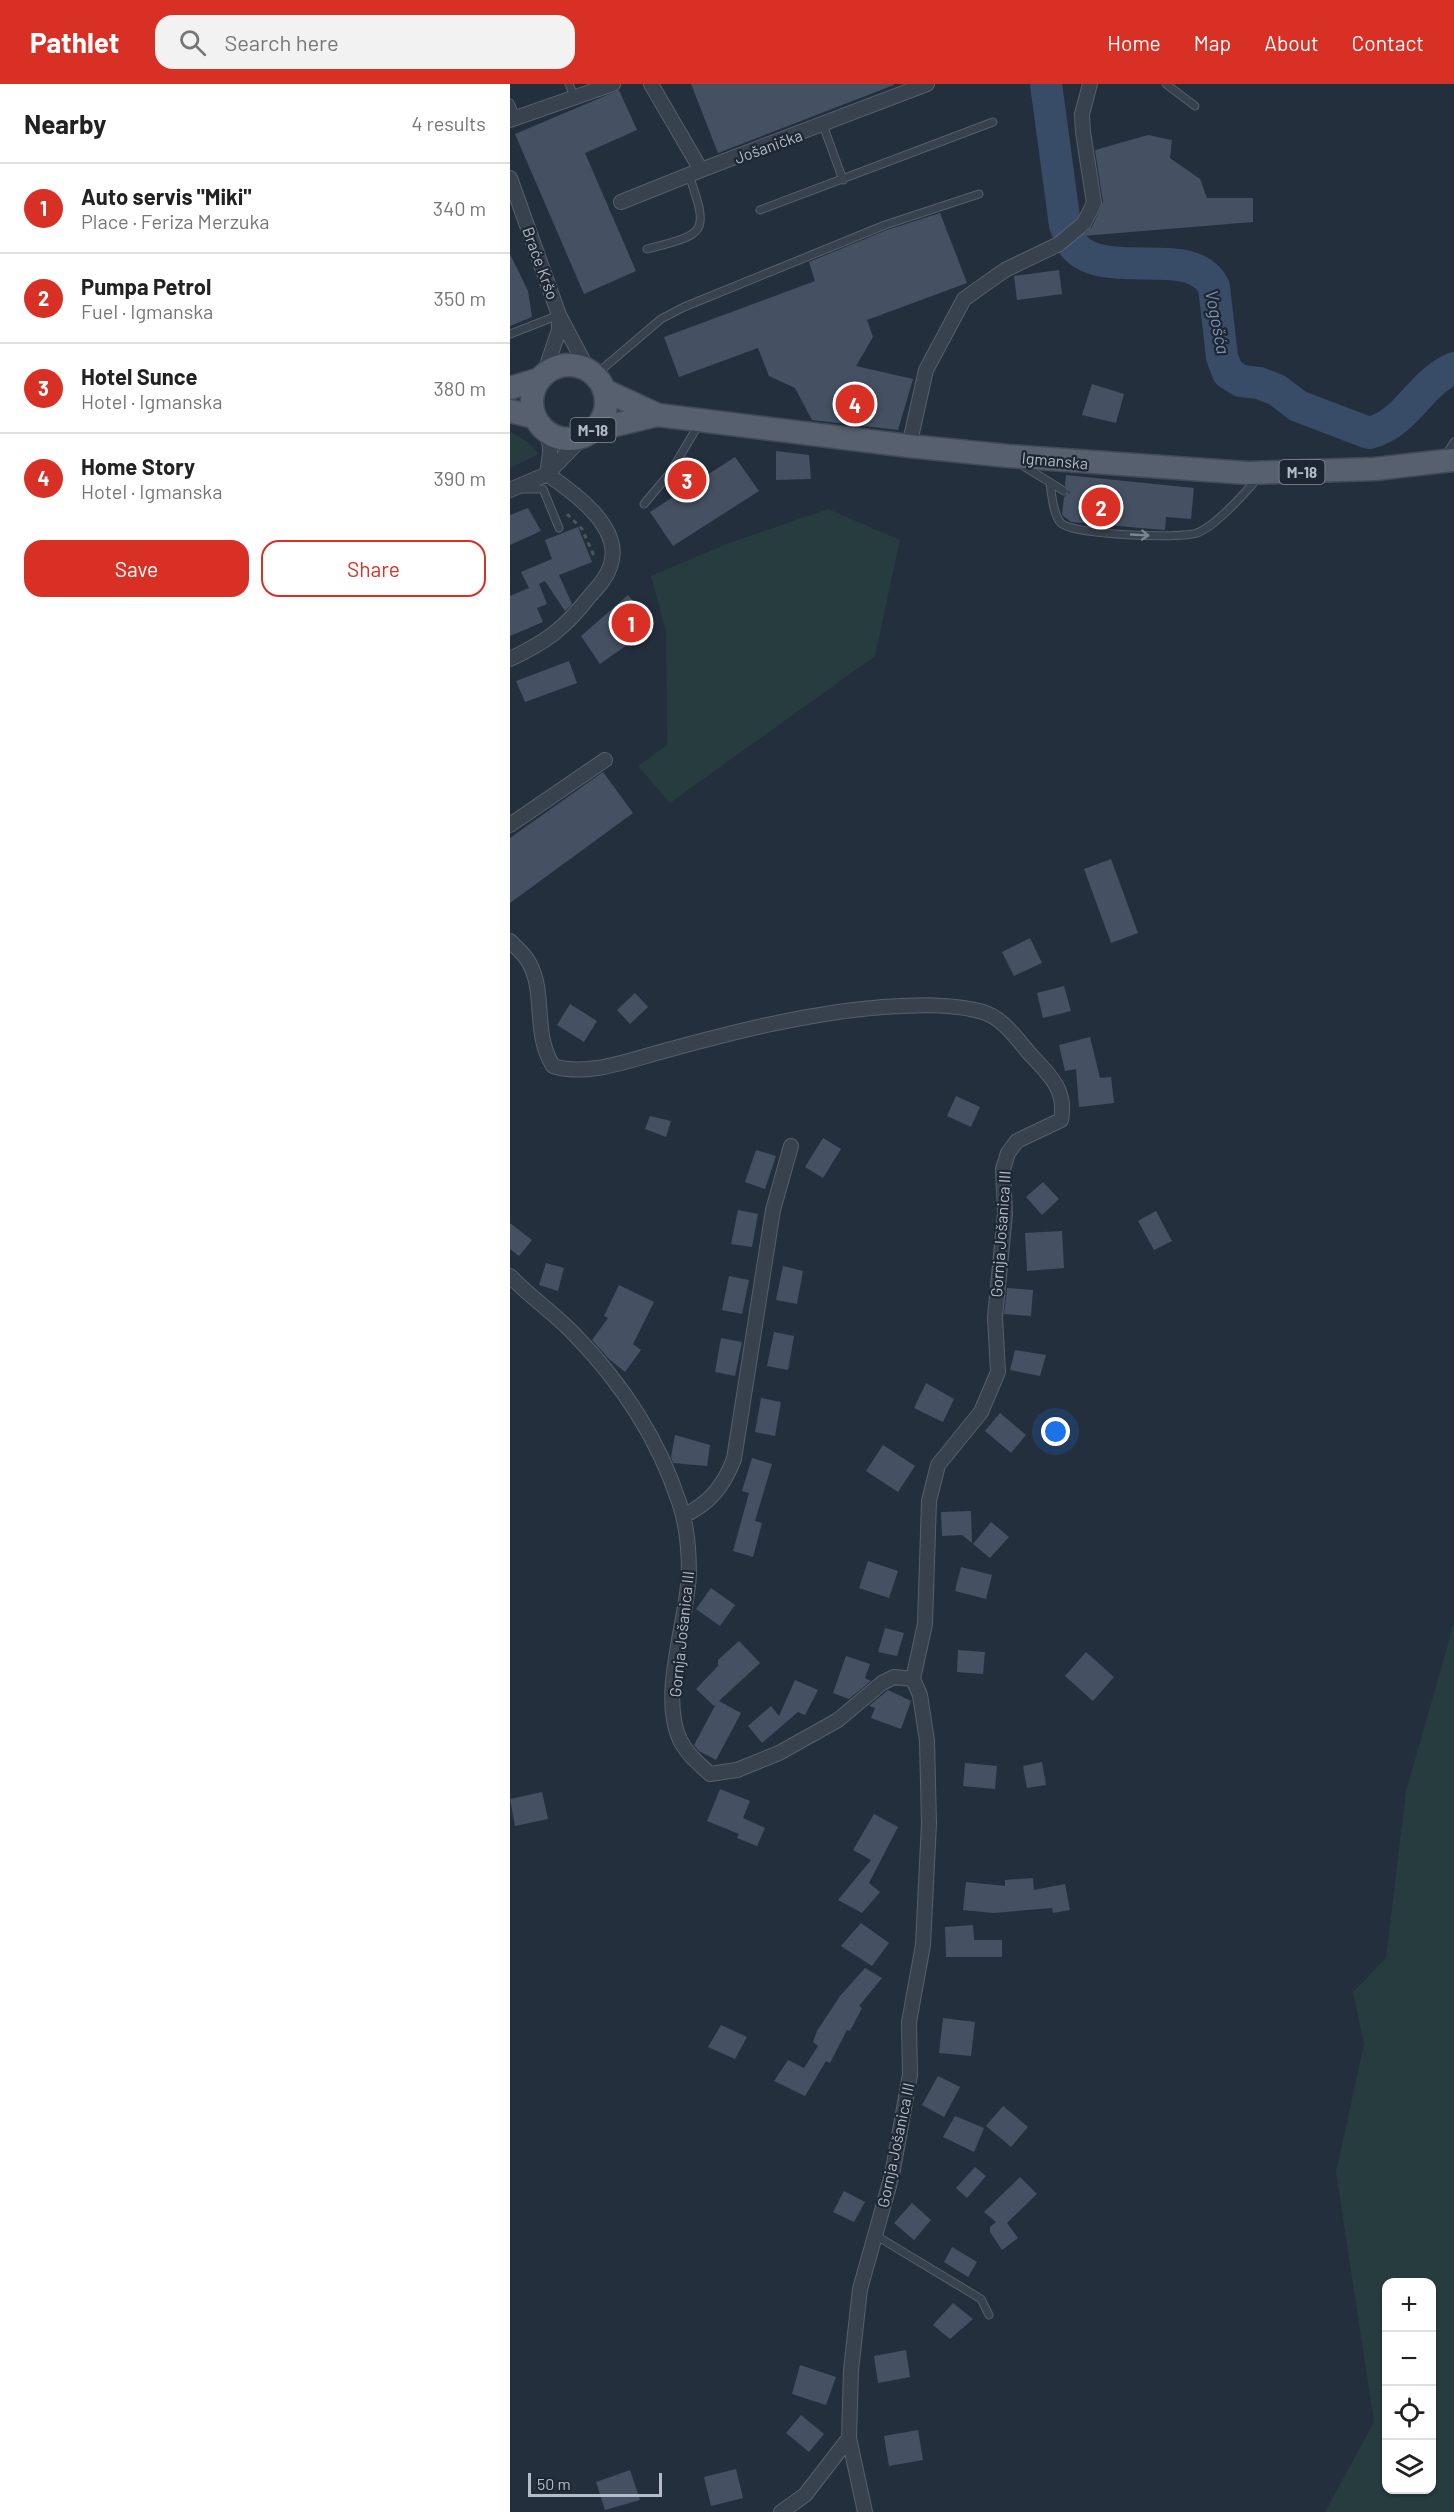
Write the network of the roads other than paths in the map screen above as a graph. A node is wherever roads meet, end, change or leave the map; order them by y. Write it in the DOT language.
graph roads {
  1 [pos="613,84"];
  2 [pos="651,84"];
  3 [pos="927,84"];
  4 [pos="1090,84"];
  5 [pos="1166,84"];
  6 [pos="572,90"];
  7 [pos="510,103"];
  8 [pos="1196,106"];
  9 [pos="513,119"];
  10 [pos="993,122"];
  11 [pos="823,125"];
  12 [pos="695,173"];
  13 [pos="510,178"];
  14 [pos="843,180"];
  15 [pos="979,194"];
  16 [pos="621,202"];
  17 [pos="760,210"];
  18 [pos="647,249"];
  19 [pos="559,315"];
  20 [pos="510,334"];
  21 [pos="542,376"];
  22 [pos="595,379"];
  23 [pos="510,388"];
  24 [pos="510,411"];
  25 [pos="658,415"];
  26 [pos="701,421"];
  27 [pos="539,424"];
  28 [pos="589,433"];
  29 [pos="1454,442"];
  30 [pos="909,446"];
  31 [pos="1008,456"];
  32 [pos="1448,461"];
  33 [pos="1262,473"];
  34 [pos="547,474"];
  35 [pos="1050,484"];
  36 [pos="512,490"];
  37 [pos="1064,491"];
  38 [pos="645,504"];
  39 [pos="559,528"];
  40 [pos="510,659"];
  41 [pos="605,760"];
  42 [pos="510,825"];
  43 [pos="510,941"];
  44 [pos="791,1146"];
  45 [pos="510,1276"];
  46 [pos="683,1516"];
  47 [pos="913,1679"];
  48 [pos="875,2235"];
  49 [pos="989,2315"];
  50 [pos="849,2438"];
  51 [pos="781,2512"];
  52 [pos="865,2512"];
  1 -- 6 [label="street"];
  2 -- 12 [label="street"];
  3 -- 11 [label="street, Jošanička"];
  4 -- 30 [label="street"];
  5 -- 8 [label="lane"];
  6 -- 9 [label="street"];
  7 -- 9 [label="lane"];
  10 -- 14 [label="lane"];
  11 -- 12 [label="street, Jošanička"];
  11 -- 14 [label="lane"];
  12 -- 16 [label="street, Jošanička"];
  12 -- 18 [label="lane"];
  13 -- 19 [label="street, Braće Kršo"];
  14 -- 17 [label="lane"];
  15 -- 22 [label="lane"];
  19 -- 20 [label="lane"];
  19 -- 21 [label="street"];
  19 -- 22 [label="street, Braće Kršo"];
  21 -- 22 [label="main road, M-18"];
  21 -- 23 [label="main road, M-18"];
  21 -- 27 [label="main road"];
  22 -- 25 [label="main road, Igmanska / M-18"];
  22 -- 28 [label="main road, M-18"];
  24 -- 27 [label="main road, M-18"];
  25 -- 26 [label="main road, Igmanska / M-18"];
  25 -- 28 [label="main road, Igmanska / M-18"];
  26 -- 30 [label="main road, Igmanska / M-18"];
  26 -- 38 [label="lane"];
  27 -- 28 [label="main road, M-18"];
  27 -- 34 [label="street"];
  28 -- 34 [label="street"];
  29 -- 32 [label="lane"];
  30 -- 31 [label="main road, Igmanska / M-18"];
  31 -- 33 [label="main road, Igmanska / M-18"];
  31 -- 35 [label="lane"];
  32 -- 33 [label="main road, Igmanska / M-18"];
  35 -- 33 [label="lane, one-way"];
  34 -- 36 [label="street"];
  34 -- 40 [label="street"];
  35 -- 37 [label="lane"];
  36 -- 39 [label="lane"];
  41 -- 42 [label="street"];
  43 -- 47 [label="street, Gornja Jošanica III"];
  44 -- 46 [label="street"];
  45 -- 46 [label="street, Gornja Jošanica III"];
  46 -- 47 [label="street, Gornja Jošanica III"];
  47 -- 48 [label="street, Gornja Jošanica III"];
  48 -- 49 [label="lane"];
  48 -- 50 [label="street, Gornja Jošanica III"];
  50 -- 51 [label="street"];
  50 -- 52 [label="street, Gornja Jošanica III"];
}
